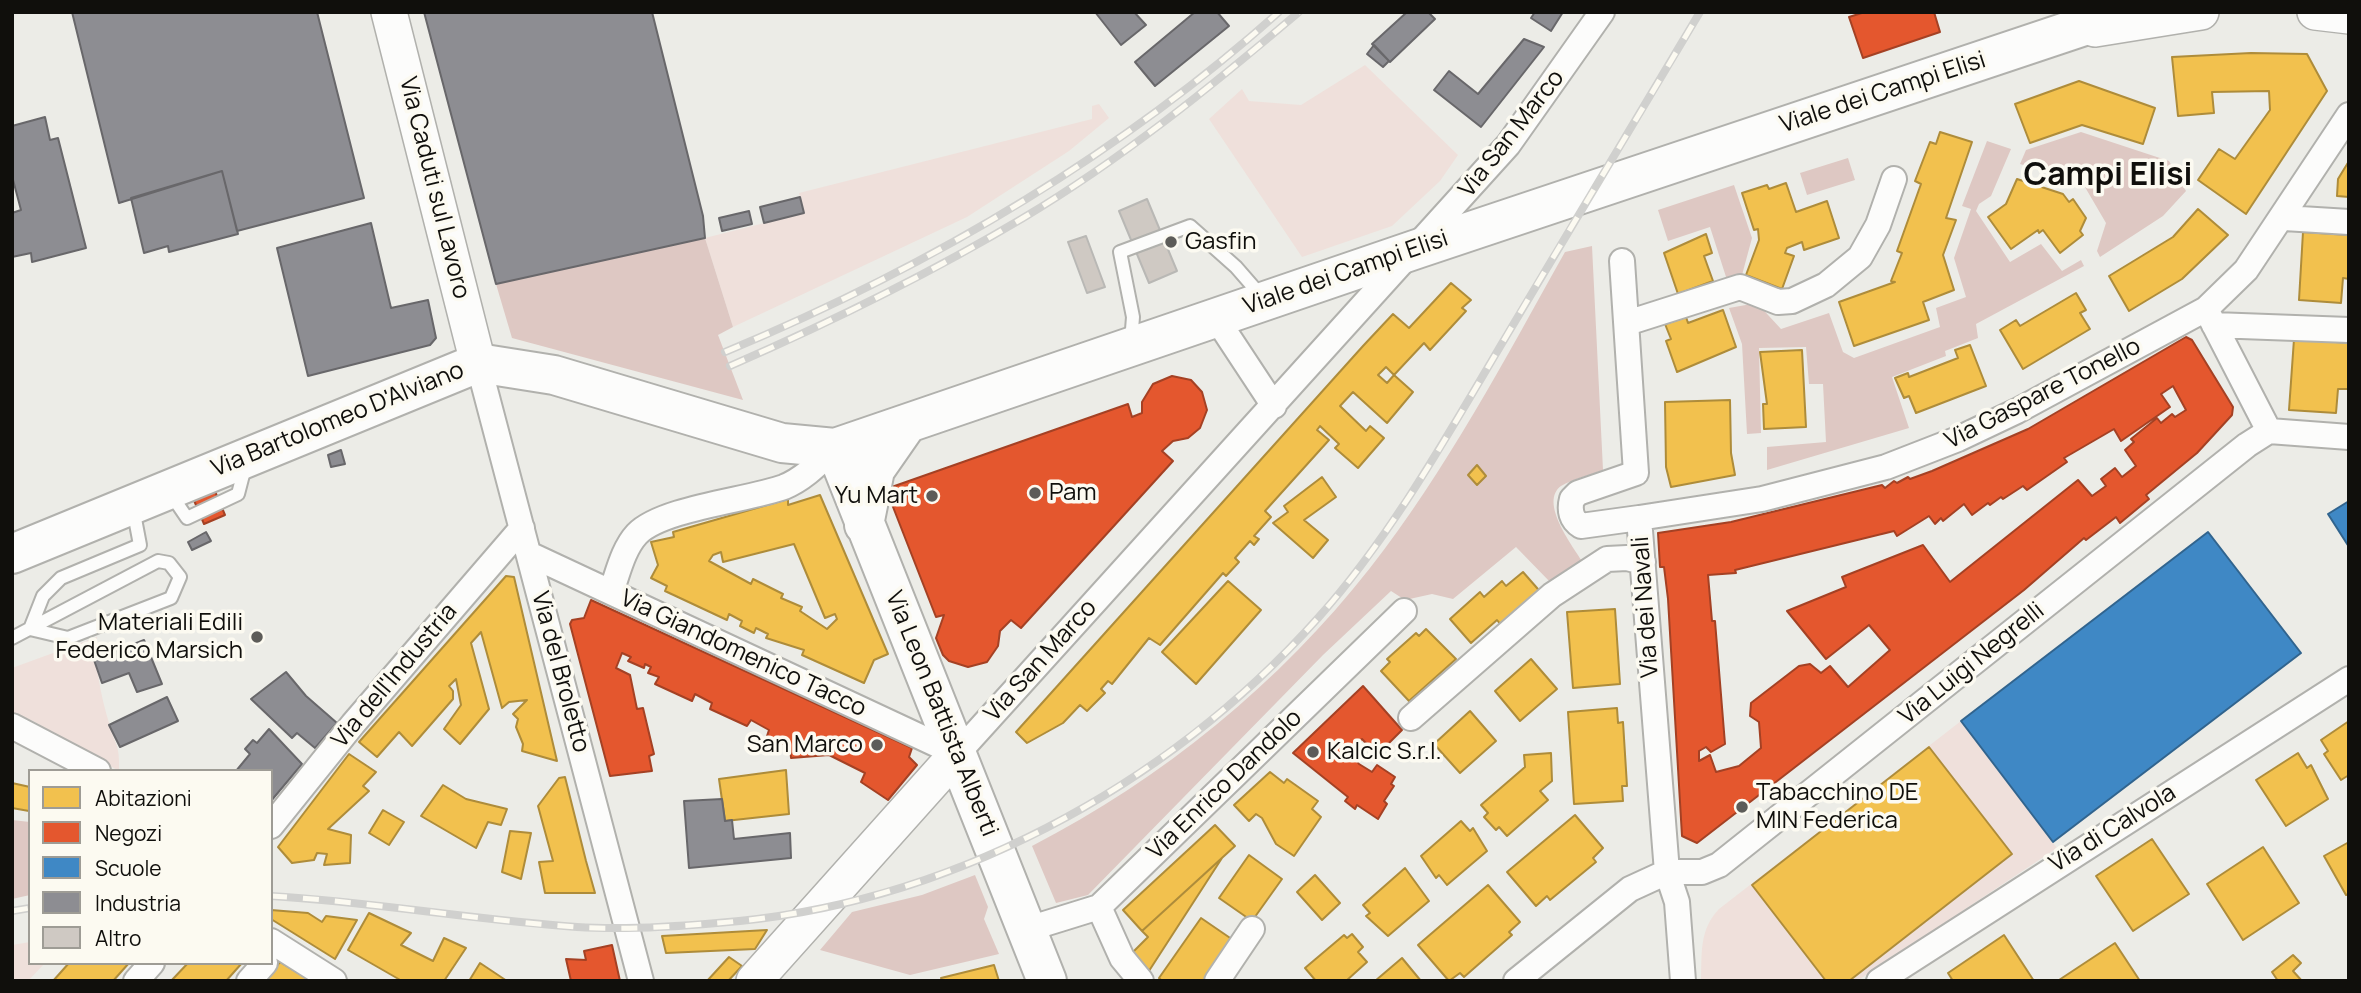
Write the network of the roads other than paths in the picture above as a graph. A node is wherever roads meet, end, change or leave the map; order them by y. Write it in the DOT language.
graph roads {
  1 [pos="389,12"];
  2 [pos="1602,12"];
  3 [pos="2126,12"];
  4 [pos="2201,12"];
  5 [pos="2315,12"];
  6 [pos="2349,16"];
  7 [pos="2040,41"];
  8 [pos="2349,115"];
  9 [pos="1894,179"];
  10 [pos="2284,218"];
  11 [pos="2349,222"];
  12 [pos="1417,249"];
  13 [pos="1622,261"];
  14 [pos="1265,301"];
  15 [pos="2210,317"];
  16 [pos="1216,318"];
  17 [pos="1627,323"];
  18 [pos="2349,330"];
  19 [pos="1130,348"];
  20 [pos="478,363"];
  21 [pos="1274,405"];
  22 [pos="907,424"];
  23 [pos="2269,431"];
  24 [pos="2349,436"];
  25 [pos="835,448"];
  26 [pos="133,504"];
  27 [pos="1639,519"];
  28 [pos="864,525"];
  29 [pos="522,528"];
  30 [pos="12,554"];
  31 [pos="529,554"];
  32 [pos="1643,562"];
  33 [pos="611,592"];
  34 [pos="1404,611"];
  35 [pos="30,629"];
  36 [pos="12,638"];
  37 [pos="2349,680"];
  38 [pos="1411,718"];
  39 [pos="12,726"];
  40 [pos="957,754"];
  41 [pos="94,769"];
  42 [pos="273,824"];
  43 [pos="1667,872"];
  44 [pos="1099,906"];
  45 [pos="1028,929"];
  46 [pos="1252,929"];
  47 [pos="273,952"];
  48 [pos="150,965"];
  49 [pos="262,965"];
  50 [pos="136,981"];
  51 [pos="249,981"];
  52 [pos="334,981"];
  53 [pos="641,981"];
  54 [pos="754,981"];
  55 [pos="1046,981"];
  56 [pos="1141,981"];
  57 [pos="1217,981"];
  58 [pos="1516,981"];
  59 [pos="1683,981"];
  60 [pos="1879,981"];
  1 -- 20 [label="main road, Via Caduti sul Lavoro"];
  2 -- 12 [label="street, Via San Marco"];
  3 -- 7 [label="main road, Viale dei Campi Elisi"];
  4 -- 7 [label="main road"];
  5 -- 6 [label="main road"];
  7 -- 12 [label="main road, Viale dei Campi Elisi"];
  8 -- 10 [label="street, Via Gaspare Tonello"];
  9 -- 17 [label="street"];
  10 -- 11 [label="street"];
  10 -- 15 [label="street, Via Gaspare Tonello"];
  12 -- 14 [label="main road, Viale dei Campi Elisi"];
  12 -- 21 [label="street, Via San Marco"];
  13 -- 17 [label="street, Via dei Navali"];
  14 -- 16 [label="main road, Viale dei Campi Elisi"];
  14 -- 19 [label="lane"];
  15 -- 18 [label="street"];
  15 -- 23 [label="street"];
  15 -- 27 [label="street, Via Gaspare Tonello"];
  16 -- 19 [label="main road, Viale dei Campi Elisi"];
  16 -- 21 [label="street"];
  17 -- 27 [label="street, Via dei Navali"];
  19 -- 22 [label="main road, Viale dei Campi Elisi"];
  20 -- 25 [label="main road, Via Bartolomeo D'Alviano"];
  20 -- 26 [label="main road, Via Bartolomeo D'Alviano"];
  20 -- 29 [label="street, Via del Broletto"];
  21 -- 40 [label="street, Via San Marco"];
  22 -- 25 [label="main road, Viale dei Campi Elisi"];
  22 -- 28 [label="main road"];
  23 -- 24 [label="street"];
  23 -- 43 [label="street, Via Luigi Negrelli"];
  25 -- 28 [label="main road, Via Leon Battista Alberti"];
  25 -- 33 [label="street, Viale dei Campi Elisi"];
  26 -- 30 [label="main road, Via Bartolomeo D'Alviano"];
  26 -- 35 [label="lane"];
  27 -- 32 [label="street, Via dei Navali"];
  28 -- 40 [label="main road, Via Leon Battista Alberti"];
  29 -- 31 [label="street, Via del Broletto"];
  29 -- 42 [label="street, Via dell'Industria"];
  31 -- 33 [label="street, Via Giandomenico Tacco"];
  31 -- 53 [label="street, Via del Broletto"];
  32 -- 38 [label="street"];
  32 -- 43 [label="street, Via dei Navali"];
  33 -- 40 [label="street, Via Giandomenico Tacco"];
  34 -- 44 [label="street, Via Enrico Dandolo"];
  35 -- 35 [label="lane"];
  35 -- 36 [label="lane"];
  37 -- 60 [label="street, Via di Calvola"];
  39 -- 41 [label="street"];
  40 -- 45 [label="main road, Via Leon Battista Alberti"];
  40 -- 54 [label="main road, Via San Marco"];
  43 -- 58 [label="street"];
  43 -- 59 [label="street, Via dei Navali"];
  44 -- 45 [label="street, Via Enrico Dandolo"];
  44 -- 56 [label="street"];
  45 -- 55 [label="main road, Via Leon Battista Alberti"];
  46 -- 57 [label="street"];
  47 -- 52 [label="street"];
  48 -- 50 [label="street"];
  49 -- 51 [label="street"];
}
